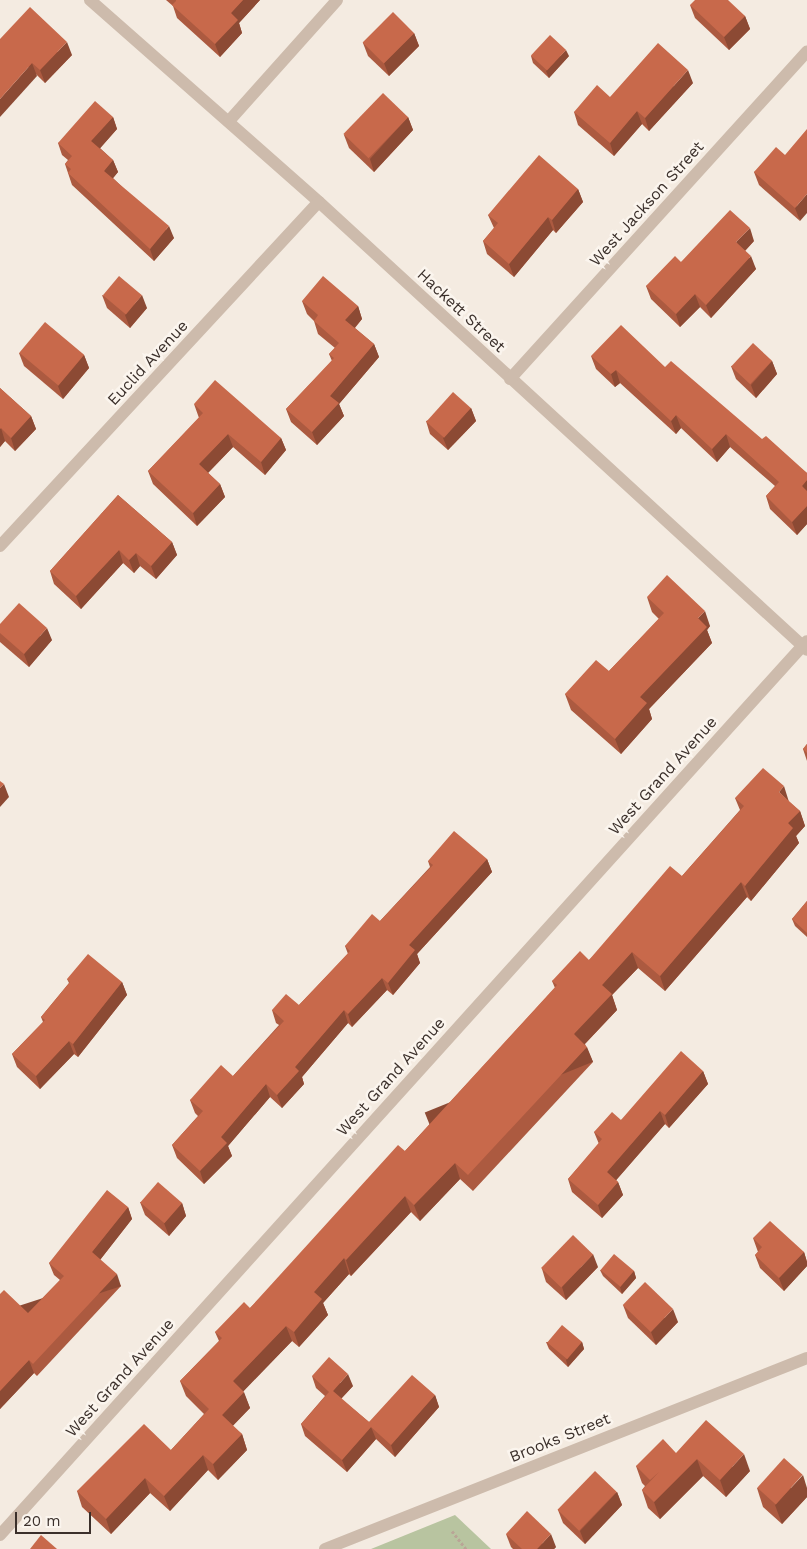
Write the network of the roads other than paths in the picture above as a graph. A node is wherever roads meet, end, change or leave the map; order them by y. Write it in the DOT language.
graph roads {
  1 [pos="90,0"];
  2 [pos="337,0"];
  3 [pos="807,52"];
  4 [pos="229,121"];
  5 [pos="319,202"];
  6 [pos="510,379"];
  7 [pos="0,546"];
  8 [pos="806,645"];
  9 [pos="807,1358"];
  10 [pos="0,1535"];
  11 [pos="325,1549"];
  1 -- 4 [label="street, Hackett Street"];
  2 -- 4 [label="street"];
  3 -- 6 [label="street, West Jackson Street"];
  4 -- 5 [label="street, Hackett Street"];
  5 -- 6 [label="street, Hackett Street"];
  5 -- 7 [label="street, Euclid Avenue"];
  6 -- 8 [label="street, Hackett Street"];
  8 -- 10 [label="street, West Grand Avenue"];
  9 -- 11 [label="street, Brooks Street"];
}
